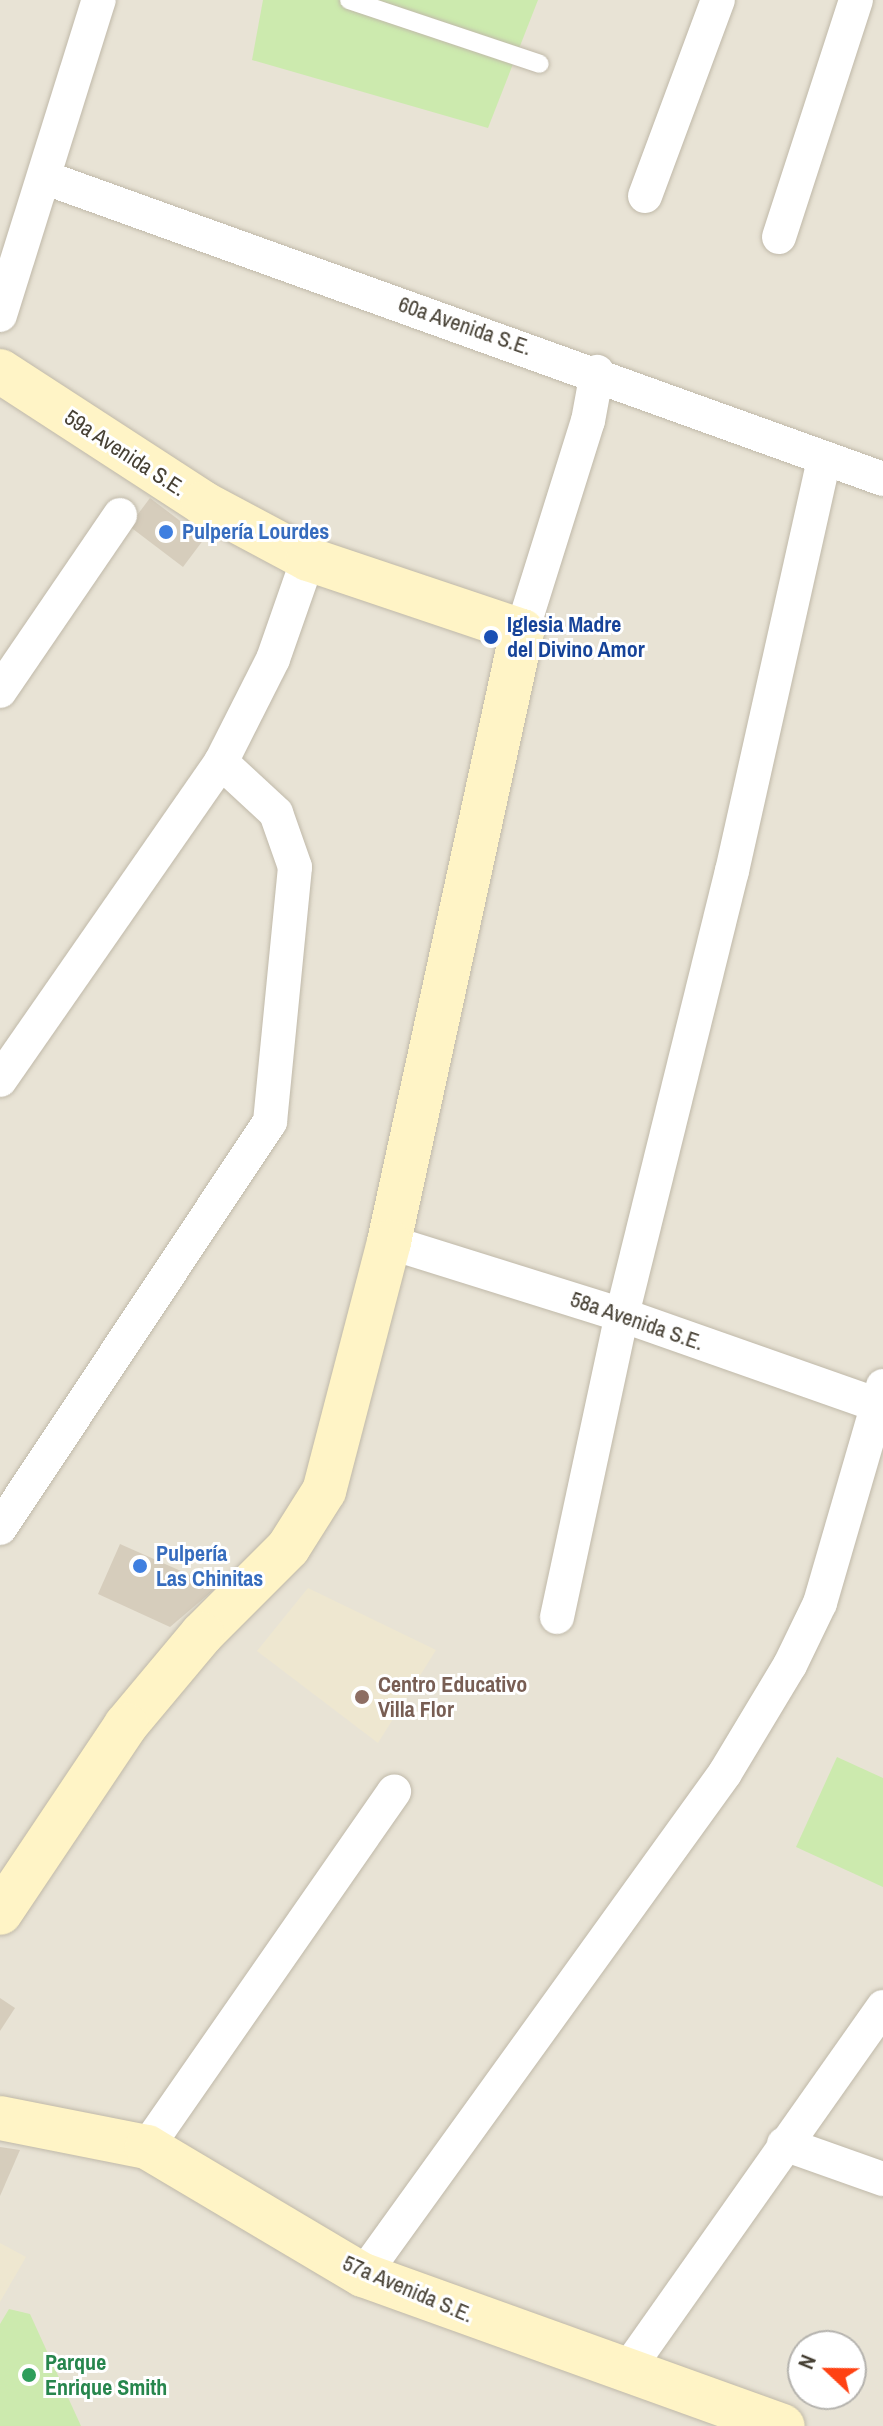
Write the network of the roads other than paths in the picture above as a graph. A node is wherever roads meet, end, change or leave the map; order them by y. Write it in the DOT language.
graph roads {
  1 [pos="99,0"];
  2 [pos="349,0"];
  3 [pos="718,0"];
  4 [pos="856,0"];
  5 [pos="390,6"];
  6 [pos="540,64"];
  7 [pos="46,178"];
  8 [pos="645,196"];
  9 [pos="779,237"];
  10 [pos="0,315"];
  11 [pos="0,371"];
  12 [pos="597,372"];
  13 [pos="824,458"];
  14 [pos="883,479"];
  15 [pos="120,515"];
  16 [pos="308,559"];
  17 [pos="522,631"];
  18 [pos="0,691"];
  19 [pos="221,762"];
  20 [pos="0,1080"];
  21 [pos="389,1242"];
  22 [pos="622,1315"];
  23 [pos="882,1399"];
  24 [pos="0,1528"];
  25 [pos="557,1617"];
  26 [pos="394,1791"];
  27 [pos="0,1913"];
  28 [pos="883,2007"];
  29 [pos="0,2118"];
  30 [pos="784,2144"];
  31 [pos="147,2147"];
  32 [pos="883,2179"];
  33 [pos="363,2275"];
  34 [pos="625,2373"];
  35 [pos="783,2426"];
  1 -- 7 [label="street"];
  2 -- 5 [label="lane"];
  3 -- 8 [label="street"];
  4 -- 9 [label="street"];
  5 -- 6 [label="lane"];
  7 -- 10 [label="street"];
  7 -- 12 [label="street, 60a Avenida S.E."];
  11 -- 16 [label="street, 59a Avenida S.E."];
  12 -- 13 [label="street, 60a Avenida S.E."];
  12 -- 17 [label="street"];
  13 -- 14 [label="street, 60a Avenida S.E."];
  13 -- 22 [label="street"];
  15 -- 18 [label="street"];
  16 -- 17 [label="street, 59a Avenida S.E."];
  16 -- 19 [label="street"];
  17 -- 21 [label="street"];
  19 -- 20 [label="street"];
  19 -- 24 [label="street"];
  21 -- 22 [label="street, 58a Avenida S.E."];
  21 -- 27 [label="street"];
  22 -- 23 [label="street, 58a Avenida S.E."];
  22 -- 25 [label="street"];
  23 -- 33 [label="street"];
  26 -- 31 [label="street"];
  28 -- 30 [label="street"];
  29 -- 31 [label="street, 57a Avenida S.E."];
  30 -- 32 [label="street"];
  30 -- 34 [label="street"];
  31 -- 33 [label="street, 57a Avenida S.E."];
  33 -- 34 [label="street, 57a Avenida S.E."];
  34 -- 35 [label="street, 57a Avenida S.E."];
}
